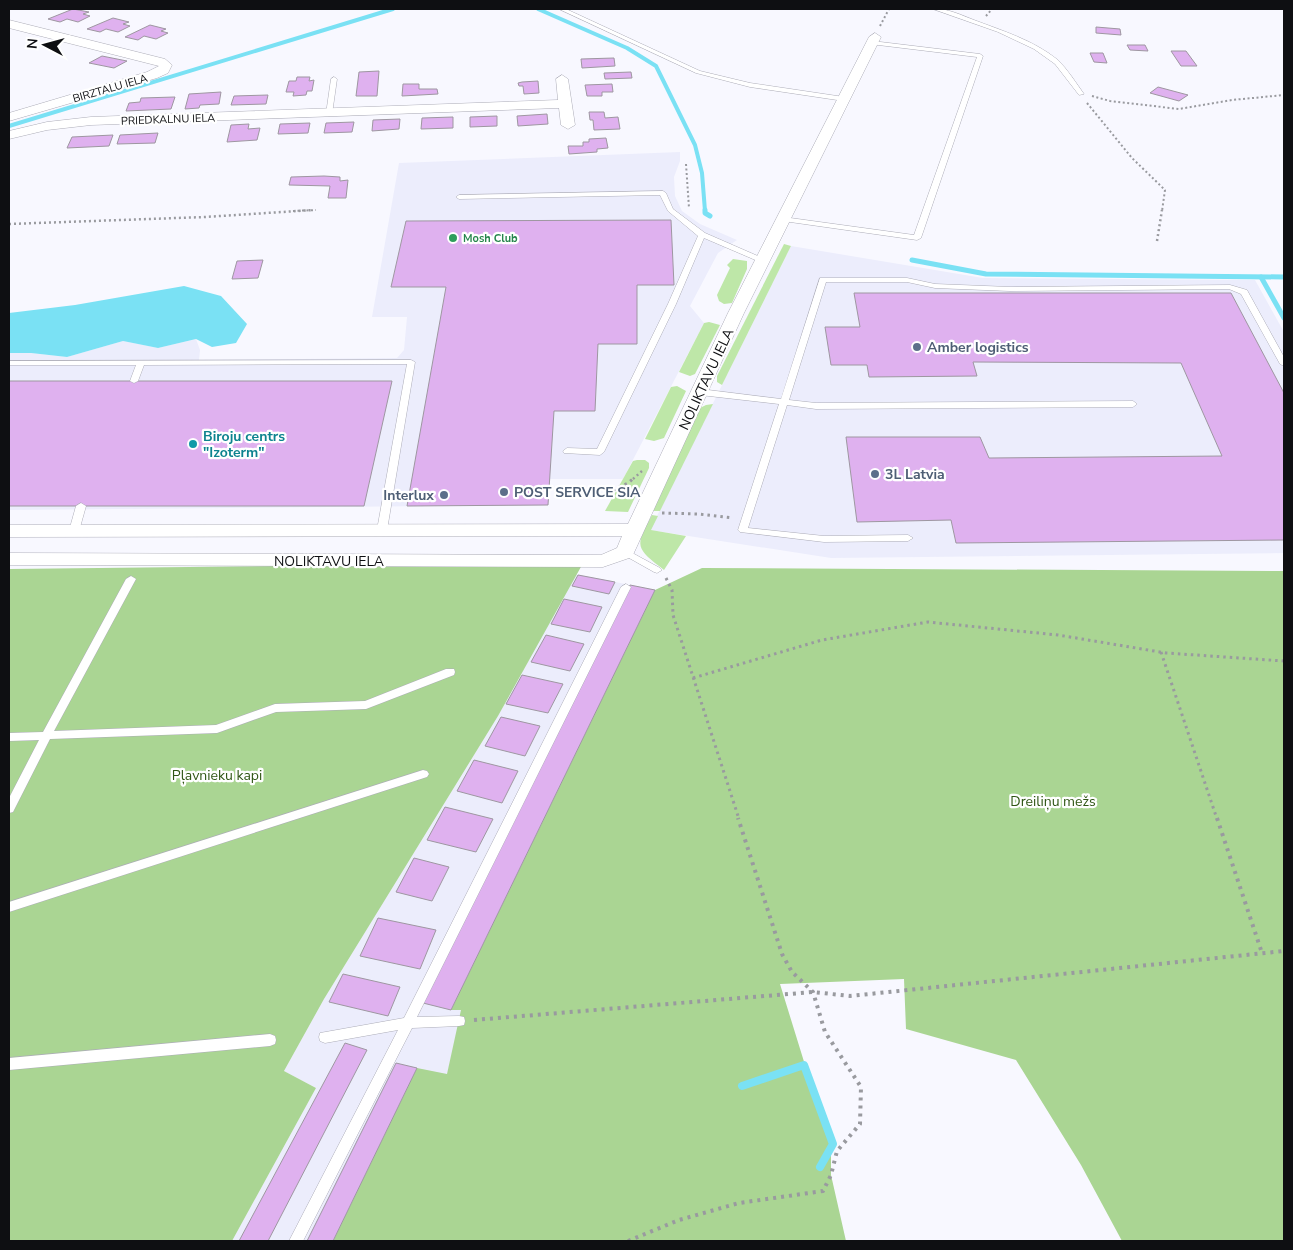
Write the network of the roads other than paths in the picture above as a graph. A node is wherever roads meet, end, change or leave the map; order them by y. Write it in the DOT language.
graph roads {
  1 [pos="562,9"];
  2 [pos="936,9"];
  3 [pos="962,18"];
  4 [pos="982,19"];
  5 [pos="9,24"];
  6 [pos="874,40"];
  7 [pos="334,79"];
  8 [pos="562,79"];
  9 [pos="1081,94"];
  10 [pos="844,99"];
  11 [pos="564,104"];
  12 [pos="330,114"];
  13 [pos="9,117"];
  14 [pos="568,125"];
  15 [pos="9,135"];
  16 [pos="459,197"];
  17 [pos="783,219"];
  18 [pos="702,235"];
  19 [pos="763,260"];
  20 [pos="9,363"];
  21 [pos="140,364"];
  22 [pos="1284,364"];
  23 [pos="134,381"];
  24 [pos="700,392"];
  25 [pos="782,403"];
  26 [pos="1133,404"];
  27 [pos="567,452"];
  28 [pos="82,506"];
  29 [pos="382,530"];
  30 [pos="634,530"];
  31 [pos="9,531"];
  32 [pos="74,531"];
  33 [pos="908,538"];
  34 [pos="625,552"];
  35 [pos="9,559"];
  36 [pos="59,560"];
  37 [pos="361,561"];
  38 [pos="657,570"];
  39 [pos="131,579"];
  40 [pos="626,587"];
  41 [pos="450,672"];
  42 [pos="46,736"];
  43 [pos="9,738"];
  44 [pos="423,774"];
  45 [pos="9,809"];
  46 [pos="9,906"];
  47 [pos="459,1021"];
  48 [pos="408,1023"];
  49 [pos="325,1037"];
  50 [pos="270,1040"];
  51 [pos="9,1064"];
  52 [pos="296,1241"];
  1 -- 10 [label="lane"];
  2 -- 3 [label="lane"];
  3 -- 4 [label="lane"];
  3 -- 9 [label="lane"];
  5 -- 13 [label="street, BIRZTALU IELA"];
  6 -- 10 [label="street, NOLIKTAVU IELA"];
  6 -- 17 [label="lane"];
  7 -- 12 [label="lane"];
  8 -- 11 [label="street"];
  10 -- 17 [label="street, NOLIKTAVU IELA"];
  11 -- 12 [label="street, PRIEDKALNU IELA"];
  11 -- 14 [label="street"];
  12 -- 15 [label="street, PRIEDKALNU IELA"];
  16 -- 18 [label="lane"];
  17 -- 19 [label="street, NOLIKTAVU IELA"];
  18 -- 19 [label="lane"];
  18 -- 27 [label="lane"];
  19 -- 24 [label="street, NOLIKTAVU IELA"];
  20 -- 21 [label="lane"];
  21 -- 23 [label="lane"];
  21 -- 29 [label="lane"];
  22 -- 25 [label="lane"];
  24 -- 25 [label="lane"];
  24 -- 30 [label="street, NOLIKTAVU IELA"];
  25 -- 26 [label="lane"];
  25 -- 33 [label="lane"];
  28 -- 32 [label="lane"];
  29 -- 30 [label="street"];
  29 -- 32 [label="street"];
  29 -- 37 [label="street"];
  30 -- 34 [label="street, NOLIKTAVU IELA"];
  31 -- 32 [label="street"];
  32 -- 36 [label="street"];
  34 -- 37 [label="street, NOLIKTAVU IELA"];
  34 -- 38 [label="lane"];
  35 -- 36 [label="street, NOLIKTAVU IELA"];
  36 -- 37 [label="street, NOLIKTAVU IELA"];
  39 -- 42 [label="lane"];
  40 -- 48 [label="lane"];
  41 -- 42 [label="lane"];
  42 -- 43 [label="lane"];
  42 -- 45 [label="lane"];
  44 -- 46 [label="lane"];
  47 -- 48 [label="lane"];
  48 -- 49 [label="lane"];
  48 -- 52 [label="lane"];
  50 -- 51 [label="lane"];
}
